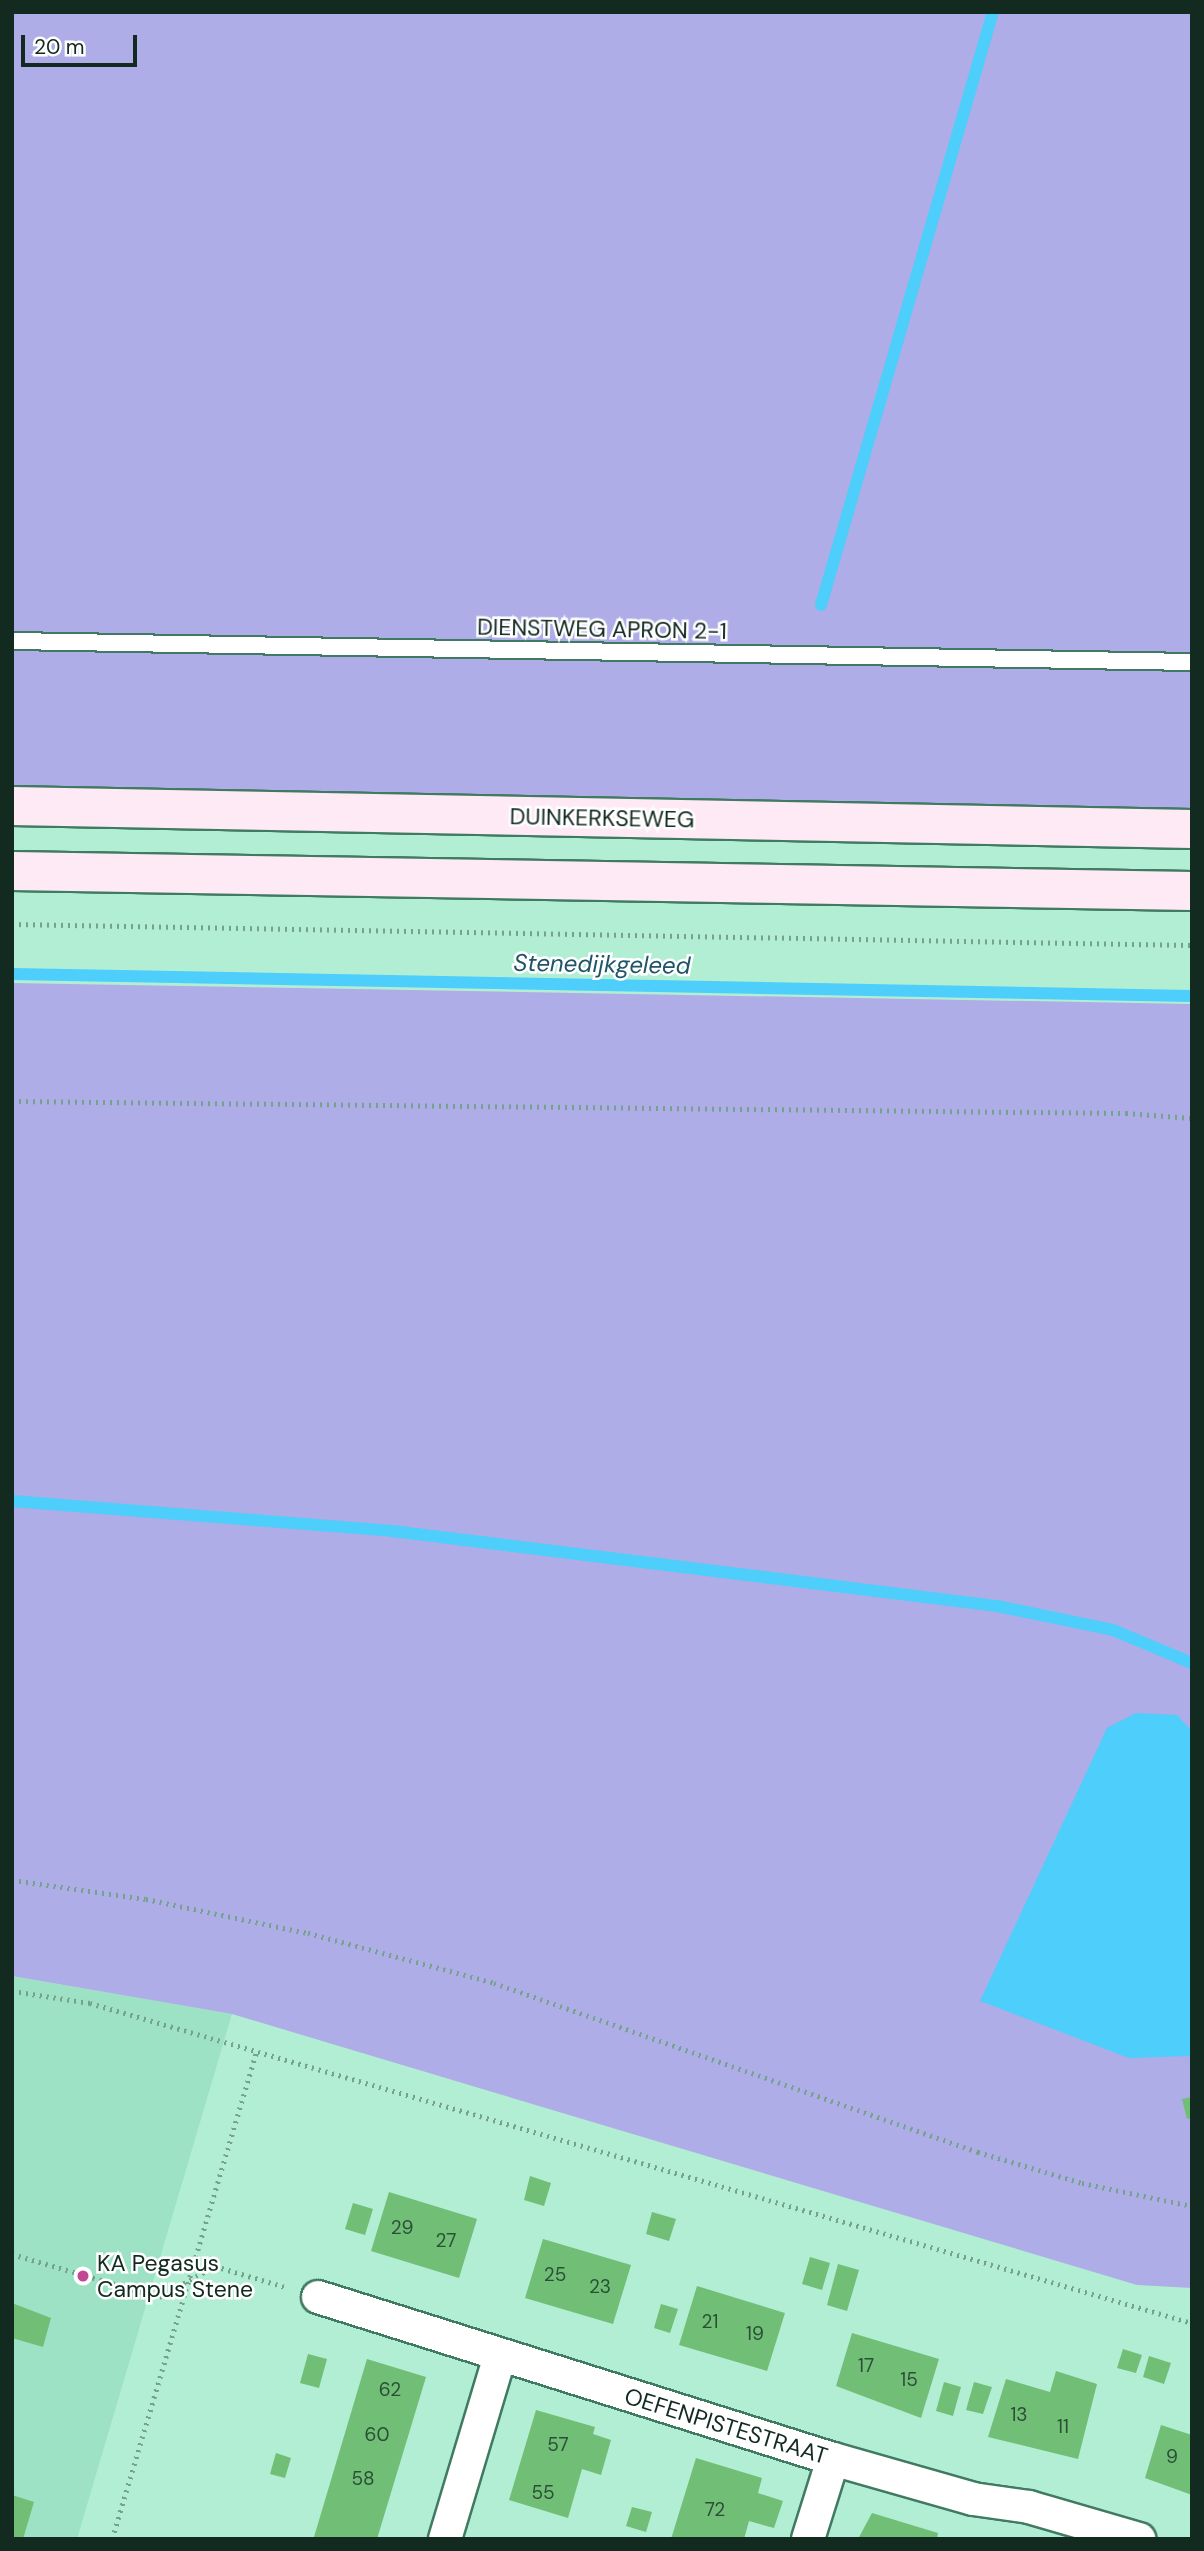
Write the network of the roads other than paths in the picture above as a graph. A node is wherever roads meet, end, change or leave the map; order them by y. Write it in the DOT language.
graph roads {
  1 [pos="12,640"];
  2 [pos="1192,662"];
  3 [pos="12,806"];
  4 [pos="1192,829"];
  5 [pos="12,871"];
  6 [pos="1192,891"];
  7 [pos="318,2297"];
  8 [pos="500,2356"];
  9 [pos="833,2459"];
  10 [pos="445,2539"];
  11 [pos="808,2539"];
  12 [pos="1139,2539"];
  1 -- 2 [label="lane, DIENSTWEG APRON 2-1"];
  3 -- 4 [label="main road, DUINKERKSEWEG"];
  5 -- 6 [label="main road"];
  7 -- 8 [label="street, OEFENPISTESTRAAT"];
  8 -- 9 [label="street, OEFENPISTESTRAAT"];
  8 -- 10 [label="street"];
  9 -- 11 [label="street"];
  9 -- 12 [label="street, OEFENPISTESTRAAT"];
}
